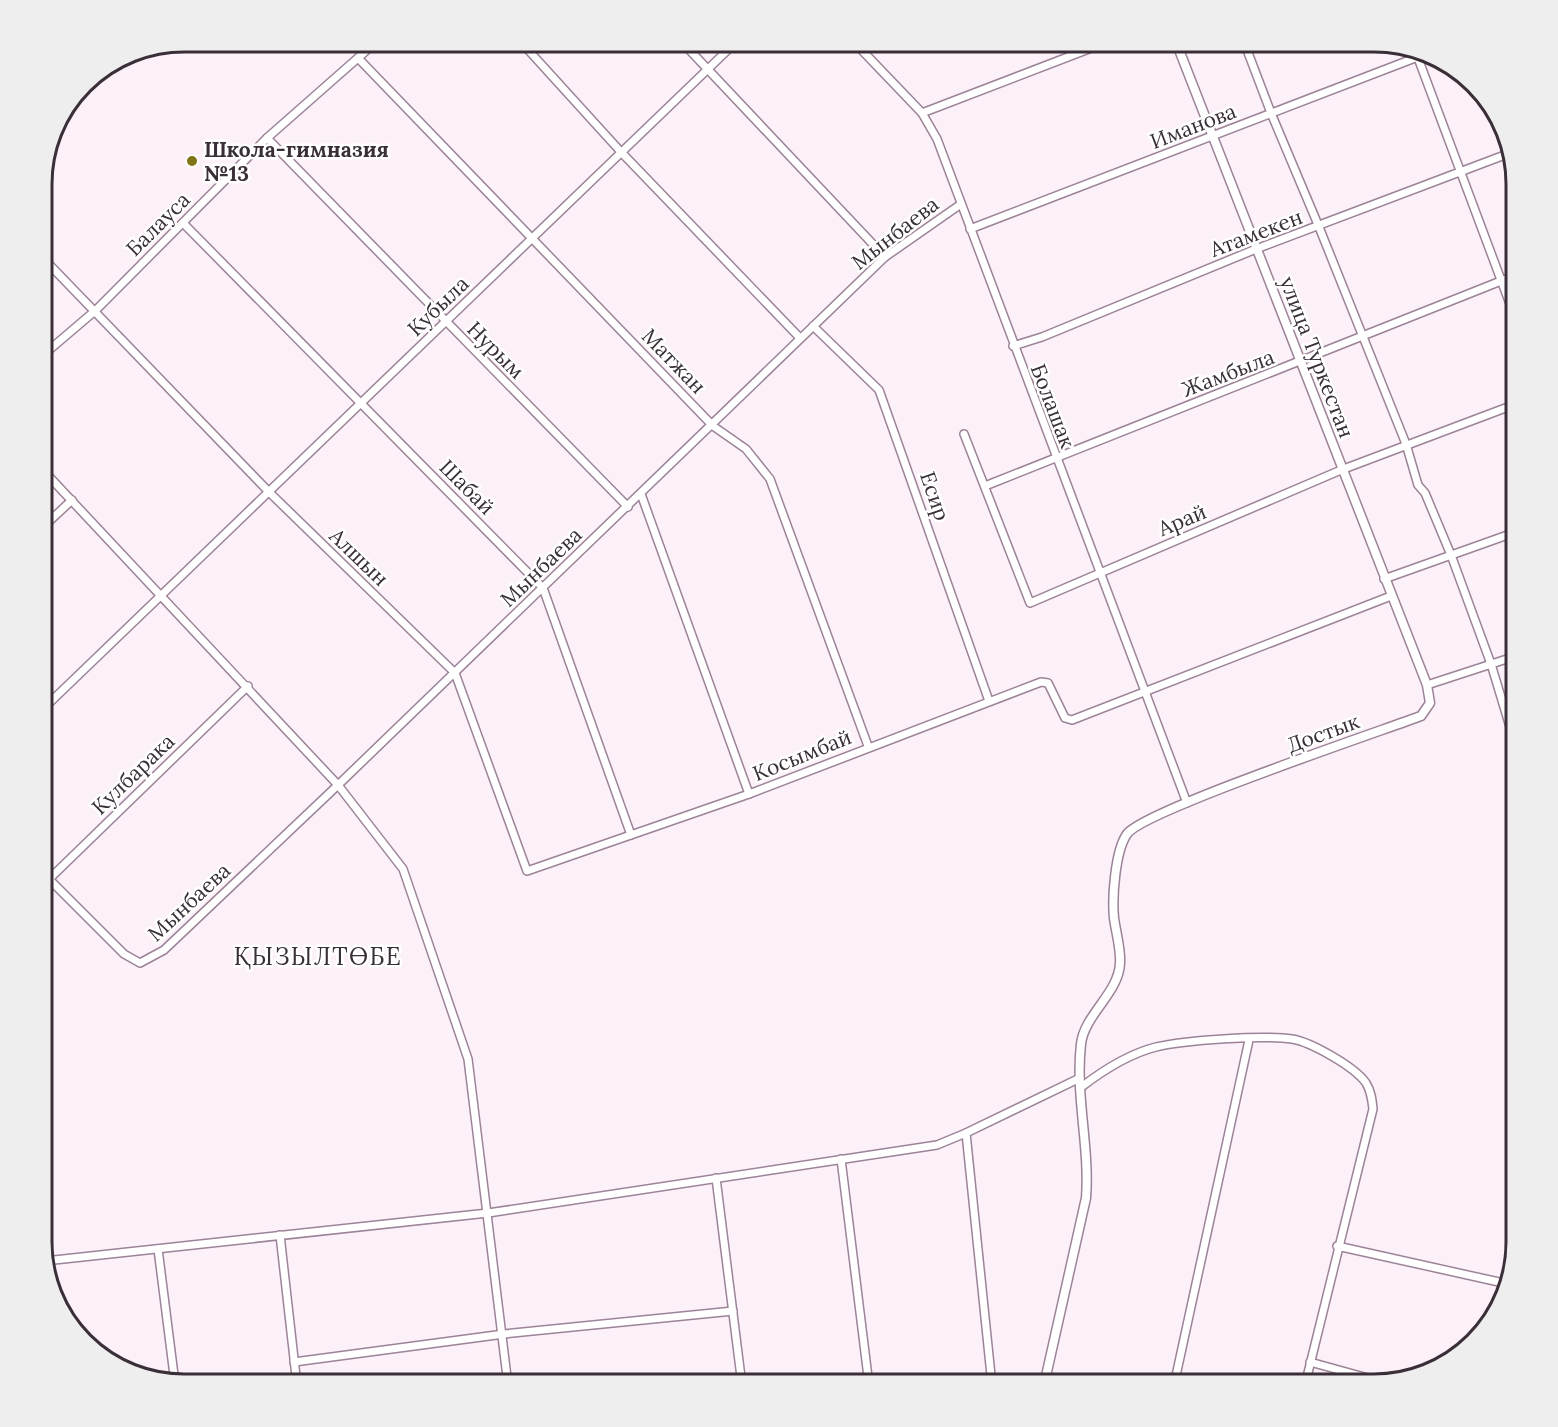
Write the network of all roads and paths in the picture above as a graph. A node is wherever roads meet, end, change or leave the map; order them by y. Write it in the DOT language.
graph roads {
  1 [pos="364,52"];
  2 [pos="530,52"];
  3 [pos="692,52"];
  4 [pos="726,52"];
  5 [pos="864,52"];
  6 [pos="1081,52"];
  7 [pos="1180,52"];
  8 [pos="1248,52"];
  9 [pos="358,57"];
  10 [pos="1408,57"];
  11 [pos="1419,61"];
  12 [pos="709,69"];
  13 [pos="922,113"];
  14 [pos="1270,113"];
  15 [pos="1212,136"];
  16 [pos="267,138"];
  17 [pos="621,152"];
  18 [pos="1502,156"];
  19 [pos="1461,172"];
  20 [pos="960,204"];
  21 [pos="183,223"];
  22 [pos="1319,227"];
  23 [pos="970,229"];
  24 [pos="532,238"];
  25 [pos="1256,249"];
  26 [pos="885,257"];
  27 [pos="53,268"];
  28 [pos="1505,279"];
  29 [pos="1501,280"];
  30 [pos="1505,291"];
  31 [pos="96,310"];
  32 [pos="445,322"];
  33 [pos="813,326"];
  34 [pos="1363,336"];
  35 [pos="800,338"];
  36 [pos="1013,346"];
  37 [pos="53,347"];
  38 [pos="1300,363"];
  39 [pos="361,404"];
  40 [pos="1505,408"];
  41 [pos="713,426"];
  42 [pos="964,434"];
  43 [pos="1406,444"];
  44 [pos="1055,458"];
  45 [pos="1341,470"];
  46 [pos="53,480"];
  47 [pos="985,486"];
  48 [pos="270,493"];
  49 [pos="641,494"];
  50 [pos="72,500"];
  51 [pos="628,507"];
  52 [pos="53,518"];
  53 [pos="1505,536"];
  54 [pos="1451,555"];
  55 [pos="1099,573"];
  56 [pos="1384,579"];
  57 [pos="543,588"];
  58 [pos="163,594"];
  59 [pos="1391,596"];
  60 [pos="1505,659"];
  61 [pos="1491,664"];
  62 [pos="455,673"];
  63 [pos="1427,685"];
  64 [pos="248,686"];
  65 [pos="1145,692"];
  66 [pos="53,699"];
  67 [pos="989,701"];
  68 [pos="1506,712"];
  69 [pos="868,746"];
  70 [pos="338,785"];
  71 [pos="750,794"];
  72 [pos="1187,803"];
  73 [pos="631,835"];
  74 [pos="527,871"];
  75 [pos="53,875"];
  76 [pos="53,883"];
  77 [pos="1249,1040"];
  78 [pos="1080,1078"];
  79 [pos="1080,1088"];
  80 [pos="966,1133"];
  81 [pos="841,1160"];
  82 [pos="716,1178"];
  83 [pos="488,1213"];
  84 [pos="280,1235"];
  85 [pos="1338,1246"];
  86 [pos="158,1249"];
  87 [pos="54,1260"];
  88 [pos="1499,1282"];
  89 [pos="733,1311"];
  90 [pos="504,1334"];
  91 [pos="294,1362"];
  92 [pos="1310,1362"];
  93 [pos="174,1374"];
  94 [pos="296,1374"];
  95 [pos="507,1374"];
  96 [pos="741,1374"];
  97 [pos="868,1374"];
  98 [pos="991,1374"];
  99 [pos="1046,1374"];
  100 [pos="1176,1374"];
  101 [pos="1307,1374"];
  102 [pos="1353,1374"];
  1 -- 9 [label="street, Балауса"];
  2 -- 17 [label="street"];
  3 -- 12 [label="street"];
  4 -- 12 [label="street, Кубыла"];
  5 -- 13 [label="street, Болашак"];
  6 -- 13 [label="street"];
  7 -- 15 [label="street, улица Туркестан"];
  8 -- 14 [label="street"];
  9 -- 16 [label="street, Балауса"];
  9 -- 24 [label="street, Матжан"];
  10 -- 14 [label="street, Иманова"];
  11 -- 19 [label="street"];
  12 -- 17 [label="street, Кубыла"];
  12 -- 26 [label="street"];
  13 -- 20 [label="street, Болашак"];
  14 -- 15 [label="street, Иманова"];
  14 -- 22 [label="street"];
  15 -- 23 [label="street, Иманова"];
  15 -- 25 [label="street, улица Туркестан"];
  16 -- 21 [label="street, Балауса"];
  16 -- 32 [label="street, Нурым"];
  17 -- 24 [label="street, Кубыла"];
  17 -- 35 [label="street"];
  18 -- 19 [label="street, Атамекен"];
  19 -- 22 [label="street, Атамекен"];
  19 -- 29 [label="street"];
  20 -- 23 [label="street, Болашак"];
  20 -- 26 [label="street, Мынбаева"];
  21 -- 31 [label="street, Балауса"];
  21 -- 39 [label="street, Шабай"];
  22 -- 25 [label="street, Атамекен"];
  22 -- 34 [label="street"];
  23 -- 36 [label="street, Болашак"];
  24 -- 32 [label="street, Кубыла"];
  24 -- 41 [label="street, Матжан"];
  25 -- 36 [label="street, Атамекен"];
  25 -- 38 [label="street, улица Туркестан"];
  26 -- 33 [label="street, Мынбаева"];
  27 -- 31 [label="street, Алшын"];
  28 -- 29 [label="street, Жамбыла"];
  29 -- 30 [label="street"];
  29 -- 34 [label="street, Жамбыла"];
  31 -- 37 [label="street, Балауса"];
  31 -- 48 [label="street, Алшын"];
  32 -- 39 [label="street, Кубыла"];
  32 -- 51 [label="street, Нурым"];
  33 -- 35 [label="street, Мынбаева"];
  33 -- 67 [label="street, Есир"];
  34 -- 38 [label="street, Жамбыла"];
  34 -- 43 [label="street"];
  35 -- 41 [label="street, Мынбаева"];
  36 -- 44 [label="street, Болашак"];
  38 -- 44 [label="street, Жамбыла"];
  38 -- 45 [label="street, улица Туркестан"];
  39 -- 48 [label="street, Кубыла"];
  39 -- 57 [label="street, Шабай"];
  40 -- 43 [label="street, Арай"];
  41 -- 49 [label="street, Мынбаева"];
  41 -- 69 [label="street, Матжан"];
  42 -- 47 [label="street, Арай"];
  43 -- 45 [label="street, Арай"];
  43 -- 54 [label="street"];
  44 -- 47 [label="street, Жамбыла"];
  44 -- 55 [label="street, Болашак"];
  45 -- 55 [label="street, Арай"];
  45 -- 56 [label="street, улица Туркестан"];
  46 -- 50 [label="street"];
  47 -- 55 [label="street, Арай"];
  48 -- 58 [label="street, Кубыла"];
  48 -- 62 [label="street, Алшын"];
  49 -- 51 [label="street, Мынбаева"];
  49 -- 71 [label="street"];
  50 -- 52 [label="street"];
  50 -- 58 [label="street"];
  51 -- 57 [label="street, Мынбаева"];
  53 -- 54 [label="street"];
  54 -- 56 [label="street"];
  54 -- 61 [label="street"];
  55 -- 65 [label="street, Болашак"];
  56 -- 59 [label="street, улица Туркестан"];
  57 -- 62 [label="street, Мынбаева"];
  57 -- 73 [label="street, Шабай"];
  58 -- 64 [label="street"];
  58 -- 66 [label="street, Кубыла"];
  59 -- 63 [label="street, улица Туркестан"];
  59 -- 65 [label="street"];
  60 -- 61 [label="street"];
  61 -- 63 [label="street"];
  61 -- 68 [label="street"];
  62 -- 70 [label="street, Мынбаева"];
  62 -- 74 [label="street, Алшын"];
  63 -- 72 [label="street, Достык"];
  64 -- 70 [label="street"];
  64 -- 75 [label="street, Кулбарака"];
  65 -- 67 [label="street, Косымбай"];
  65 -- 72 [label="street, Болашак"];
  67 -- 69 [label="street, Косымбай"];
  69 -- 71 [label="street, Косымбай"];
  70 -- 76 [label="street, Мынбаева"];
  70 -- 83 [label="street"];
  71 -- 73 [label="street, Косымбай"];
  72 -- 78 [label="street, Достык"];
  73 -- 74 [label="street, Косымбай"];
  77 -- 79 [label="street"];
  77 -- 85 [label="street"];
  77 -- 100 [label="street"];
  78 -- 79 [label="street, Достык"];
  78 -- 80 [label="street"];
  79 -- 99 [label="street, Достык"];
  80 -- 81 [label="street"];
  80 -- 98 [label="street"];
  81 -- 82 [label="street"];
  81 -- 97 [label="street"];
  82 -- 83 [label="street"];
  82 -- 89 [label="street"];
  83 -- 84 [label="street"];
  83 -- 90 [label="street"];
  84 -- 86 [label="street"];
  84 -- 91 [label="street"];
  85 -- 88 [label="street"];
  85 -- 92 [label="street"];
  86 -- 87 [label="street"];
  86 -- 93 [label="street"];
  89 -- 90 [label="street"];
  89 -- 96 [label="street"];
  90 -- 91 [label="street"];
  90 -- 95 [label="street"];
  91 -- 94 [label="street"];
  92 -- 101 [label="street"];
  92 -- 102 [label="street"];
}
